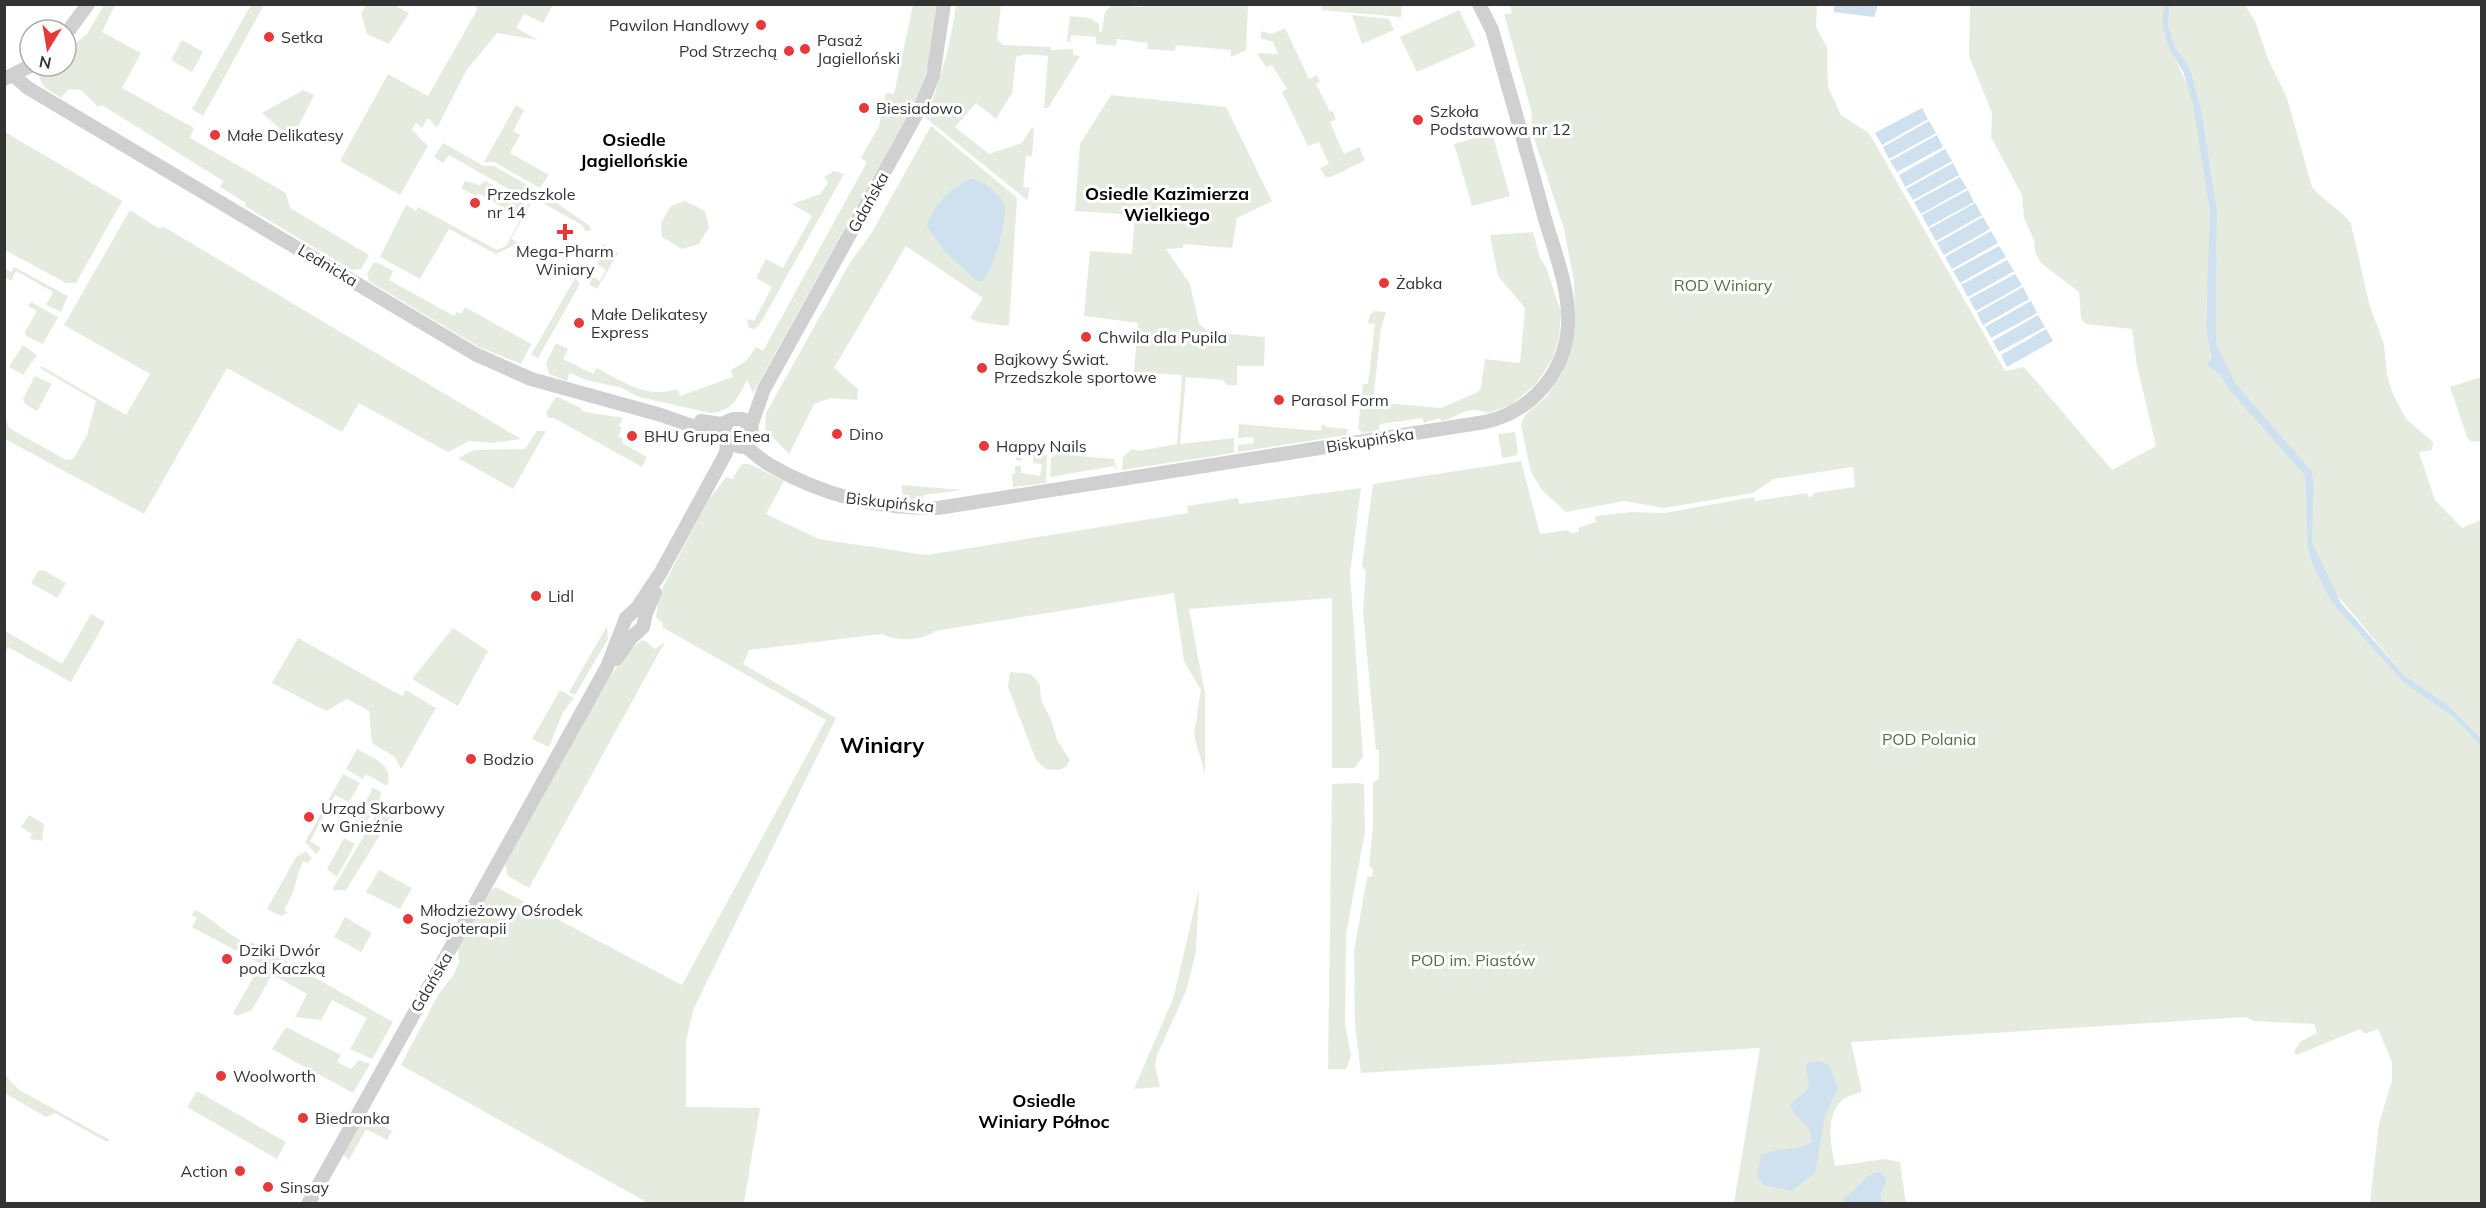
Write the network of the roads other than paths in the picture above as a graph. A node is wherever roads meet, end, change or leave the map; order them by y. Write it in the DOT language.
graph roads {
  1 [pos="88,4"];
  2 [pos="944,4"];
  3 [pos="1479,4"];
  4 [pos="78,18"];
  5 [pos="9,77"];
  6 [pos="764,389"];
  7 [pos="661,415"];
  8 [pos="733,420"];
  9 [pos="747,438"];
  10 [pos="725,439"];
  11 [pos="700,503"];
  12 [pos="308,1203"];
  1 -- 4 [label="street"];
  2 -- 6 [label="street, Gdańska"];
  3 -- 9 [label="street, Biskupińska"];
  5 -- 7 [label="street, Lednicka"];
  6 -- 8 [label="street, Gdańska"];
  6 -- 9 [label="street, Gdańska"];
  7 -- 8 [label="street, Lednicka"];
  7 -- 10 [label="street, Lednicka"];
  8 -- 9 [label="street"];
  8 -- 10 [label="street, Gdańska"];
  9 -- 10 [label="street, Lednicka"];
  9 -- 11 [label="street, Gdańska"];
  10 -- 11 [label="street, Gdańska"];
  11 -- 12 [label="street, Gdańska"];
}
